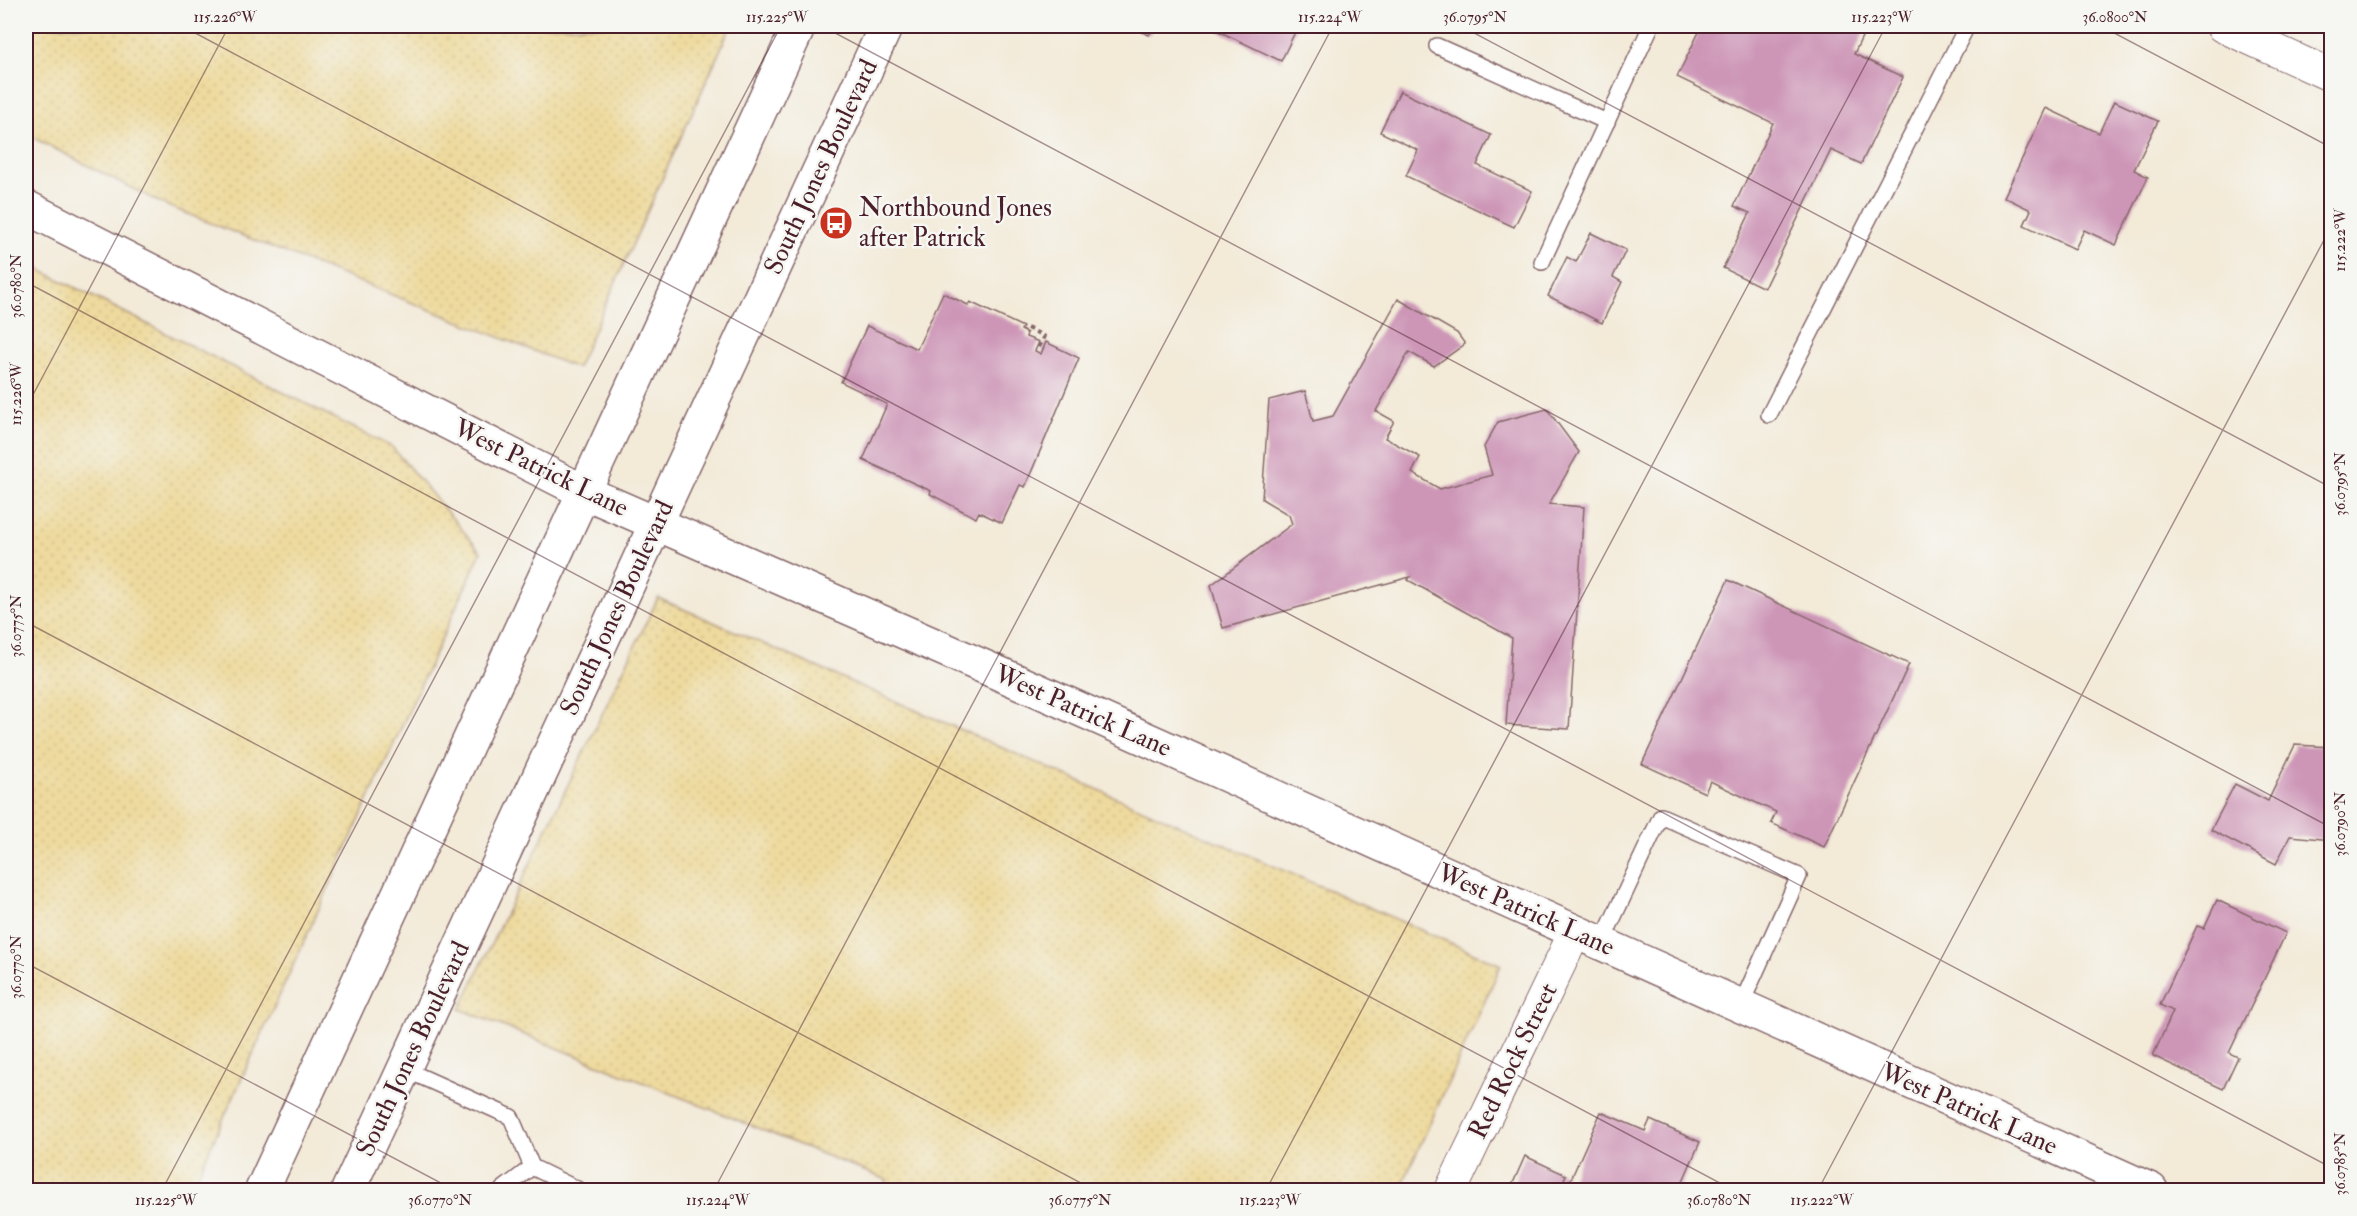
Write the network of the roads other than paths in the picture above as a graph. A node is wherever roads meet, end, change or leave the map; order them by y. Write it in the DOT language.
graph roads {
  1 [pos="799,26"];
  2 [pos="886,26"];
  3 [pos="1652,26"];
  4 [pos="1967,26"];
  5 [pos="2222,26"];
  6 [pos="1437,46"];
  7 [pos="2331,76"];
  8 [pos="1607,122"];
  9 [pos="26,207"];
  10 [pos="1542,262"];
  11 [pos="1769,415"];
  12 [pos="584,492"];
  13 [pos="656,524"];
  14 [pos="1588,938"];
  15 [pos="1740,1007"];
  16 [pos="404,1069"];
  17 [pos="532,1167"];
  18 [pos="262,1191"];
  19 [pos="348,1191"];
  20 [pos="502,1191"];
  21 [pos="579,1191"];
  22 [pos="1451,1191"];
  23 [pos="2151,1191"];
  1 -- 12 [label="main road"];
  2 -- 13 [label="main road, South Jones Boulevard"];
  3 -- 8 [label="lane"];
  4 -- 11 [label="lane"];
  5 -- 7 [label="street"];
  6 -- 8 [label="lane"];
  8 -- 10 [label="lane"];
  9 -- 12 [label="main road, West Patrick Lane"];
  12 -- 13 [label="main road, West Patrick Lane"];
  12 -- 18 [label="main road"];
  13 -- 14 [label="main road, West Patrick Lane"];
  13 -- 16 [label="main road, South Jones Boulevard"];
  14 -- 15 [label="main road, West Patrick Lane"];
  14 -- 15 [label="lane"];
  14 -- 22 [label="street, Red Rock Street"];
  15 -- 23 [label="main road, West Patrick Lane"];
  16 -- 17 [label="lane"];
  16 -- 19 [label="main road, South Jones Boulevard"];
  17 -- 20 [label="lane"];
  17 -- 21 [label="lane"];
}
